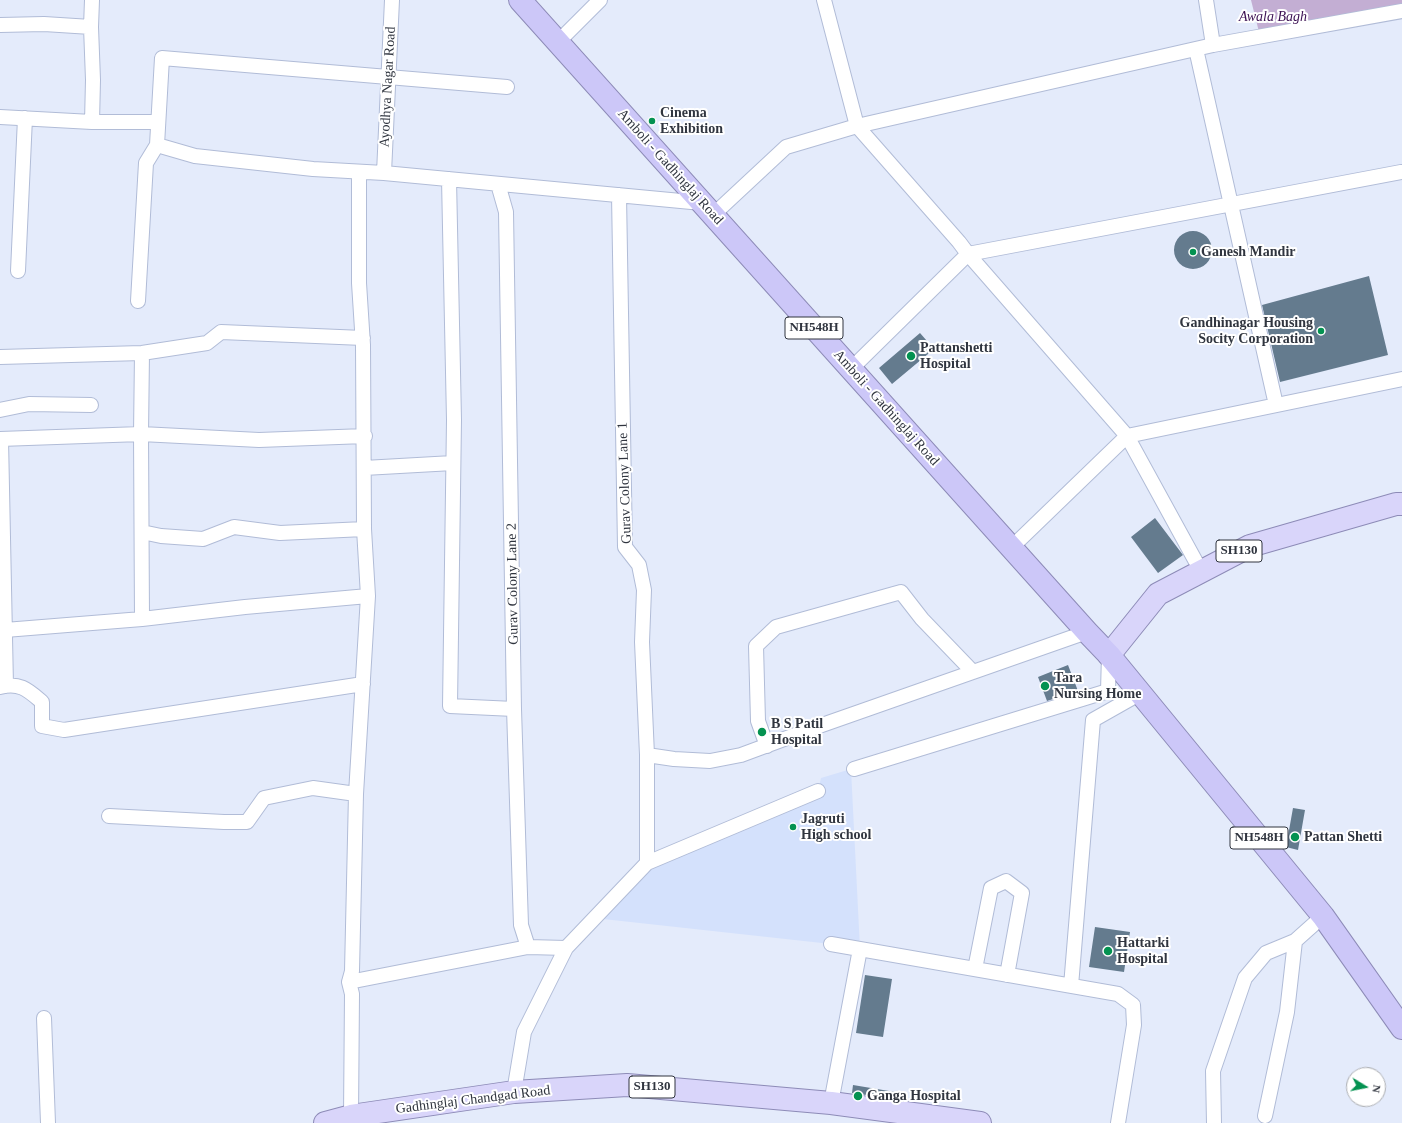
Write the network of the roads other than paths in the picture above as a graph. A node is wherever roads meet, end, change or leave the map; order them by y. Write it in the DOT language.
graph roads {
  1 [pos="92,0"];
  2 [pos="392,0"];
  3 [pos="520,0"];
  4 [pos="600,0"];
  5 [pos="824,0"];
  6 [pos="1206,0"];
  7 [pos="1402,11"];
  8 [pos="0,25"];
  9 [pos="91,27"];
  10 [pos="558,42"];
  11 [pos="1213,45"];
  12 [pos="1196,49"];
  13 [pos="389,76"];
  14 [pos="507,87"];
  15 [pos="0,117"];
  16 [pos="25,118"];
  17 [pos="92,122"];
  18 [pos="158,122"];
  19 [pos="857,126"];
  20 [pos="157,145"];
  21 [pos="359,172"];
  22 [pos="1401,172"];
  23 [pos="384,173"];
  24 [pos="449,179"];
  25 [pos="498,184"];
  26 [pos="619,195"];
  27 [pos="1231,204"];
  28 [pos="708,209"];
  29 [pos="968,254"];
  30 [pos="18,270"];
  31 [pos="138,301"];
  32 [pos="363,338"];
  33 [pos="142,353"];
  34 [pos="0,357"];
  35 [pos="850,369"];
  36 [pos="1402,379"];
  37 [pos="1276,405"];
  38 [pos="91,406"];
  39 [pos="0,410"];
  40 [pos="141,434"];
  41 [pos="365,436"];
  42 [pos="1127,436"];
  43 [pos="1,439"];
  44 [pos="453,463"];
  45 [pos="364,468"];
  46 [pos="1402,504"];
  47 [pos="364,529"];
  48 [pos="142,532"];
  49 [pos="1011,548"];
  50 [pos="1201,571"];
  51 [pos="368,596"];
  52 [pos="142,619"];
  53 [pos="5,630"];
  54 [pos="1087,632"];
  55 [pos="1109,655"];
  56 [pos="973,672"];
  57 [pos="362,684"];
  58 [pos="3,687"];
  59 [pos="1139,694"];
  60 [pos="514,709"];
  61 [pos="767,746"];
  62 [pos="647,755"];
  63 [pos="854,769"];
  64 [pos="818,791"];
  65 [pos="356,794"];
  66 [pos="109,816"];
  67 [pos="647,863"];
  68 [pos="1324,916"];
  69 [pos="1295,941"];
  70 [pos="831,944"];
  71 [pos="528,947"];
  72 [pos="566,948"];
  73 [pos="860,949"];
  74 [pos="975,969"];
  75 [pos="1007,974"];
  76 [pos="349,982"];
  77 [pos="1071,986"];
  78 [pos="44,1018"];
  79 [pos="1402,1028"];
  80 [pos="514,1092"];
  81 [pos="831,1103"];
  82 [pos="1265,1116"];
  83 [pos="336,1121"];
  84 [pos="48,1123"];
  85 [pos="980,1123"];
  86 [pos="1118,1123"];
  87 [pos="1214,1123"];
  1 -- 9 [label="street"];
  2 -- 13 [label="street, Ayodhya Nagar Road"];
  3 -- 10 [label="highway, Amboli - Gadhinglaj Road / NH548H"];
  4 -- 10 [label="street"];
  5 -- 19 [label="street"];
  6 -- 11 [label="street"];
  7 -- 11 [label="street"];
  8 -- 9 [label="street"];
  9 -- 17 [label="street"];
  10 -- 28 [label="highway, Amboli - Gadhinglaj Road / NH548H"];
  11 -- 12 [label="street"];
  12 -- 19 [label="street"];
  12 -- 27 [label="street"];
  13 -- 14 [label="street"];
  13 -- 18 [label="street"];
  13 -- 23 [label="street, Ayodhya Nagar Road"];
  15 -- 16 [label="street"];
  16 -- 17 [label="street"];
  16 -- 30 [label="street"];
  17 -- 18 [label="street"];
  18 -- 20 [label="street"];
  19 -- 28 [label="street"];
  19 -- 29 [label="street"];
  20 -- 21 [label="street"];
  20 -- 31 [label="street"];
  21 -- 23 [label="street"];
  21 -- 32 [label="street"];
  22 -- 27 [label="street"];
  23 -- 24 [label="street"];
  24 -- 25 [label="street"];
  24 -- 44 [label="street"];
  25 -- 26 [label="street"];
  25 -- 60 [label="street, Gurav Colony Lane 2"];
  26 -- 28 [label="street"];
  26 -- 62 [label="street, Gurav Colony Lane 1"];
  27 -- 29 [label="street"];
  27 -- 37 [label="street"];
  28 -- 35 [label="highway, Amboli - Gadhinglaj Road / NH548H"];
  29 -- 35 [label="street"];
  29 -- 42 [label="street"];
  32 -- 33 [label="street"];
  32 -- 41 [label="street"];
  33 -- 34 [label="street"];
  33 -- 40 [label="street"];
  35 -- 49 [label="highway, Amboli - Gadhinglaj Road / NH548H"];
  36 -- 37 [label="street"];
  37 -- 42 [label="street"];
  38 -- 39 [label="street"];
  40 -- 41 [label="street"];
  40 -- 43 [label="street"];
  40 -- 48 [label="street"];
  41 -- 45 [label="street"];
  42 -- 49 [label="street"];
  42 -- 50 [label="street"];
  43 -- 53 [label="street"];
  44 -- 45 [label="street"];
  44 -- 60 [label="street"];
  45 -- 47 [label="street"];
  46 -- 50 [label="main road, SH130"];
  47 -- 48 [label="street"];
  47 -- 51 [label="street"];
  48 -- 52 [label="street"];
  49 -- 54 [label="highway, Amboli - Gadhinglaj Road / NH548H"];
  50 -- 55 [label="main road, SH130"];
  51 -- 52 [label="street"];
  51 -- 57 [label="street"];
  52 -- 53 [label="street"];
  53 -- 58 [label="street"];
  54 -- 55 [label="highway, Amboli - Gadhinglaj Road / NH548H"];
  54 -- 56 [label="street"];
  55 -- 59 [label="highway, NH548H"];
  55 -- 63 [label="street"];
  56 -- 61 [label="street"];
  56 -- 61 [label="street"];
  57 -- 58 [label="street"];
  57 -- 65 [label="street"];
  59 -- 68 [label="highway, NH548H"];
  59 -- 77 [label="street"];
  60 -- 71 [label="street, Gurav Colony Lane 2"];
  61 -- 62 [label="street"];
  62 -- 67 [label="street, Gurav Colony Lane 1"];
  64 -- 67 [label="street"];
  65 -- 66 [label="street"];
  65 -- 76 [label="street"];
  67 -- 72 [label="street"];
  68 -- 69 [label="street"];
  68 -- 79 [label="highway, NH548H"];
  69 -- 82 [label="street"];
  69 -- 87 [label="street"];
  70 -- 73 [label="street"];
  71 -- 72 [label="street"];
  71 -- 76 [label="street"];
  72 -- 80 [label="street"];
  73 -- 74 [label="street"];
  73 -- 81 [label="street"];
  74 -- 75 [label="street"];
  74 -- 75 [label="street"];
  75 -- 77 [label="street"];
  76 -- 83 [label="street"];
  77 -- 86 [label="street"];
  78 -- 84 [label="street"];
  80 -- 81 [label="main road, Gadhinglaj Chandgad Road / SH130"];
  80 -- 83 [label="main road, Gadhinglaj Chandgad Road / SH130"];
  81 -- 85 [label="main road, Gadhinglaj Chandgad Road / SH130"];
}
